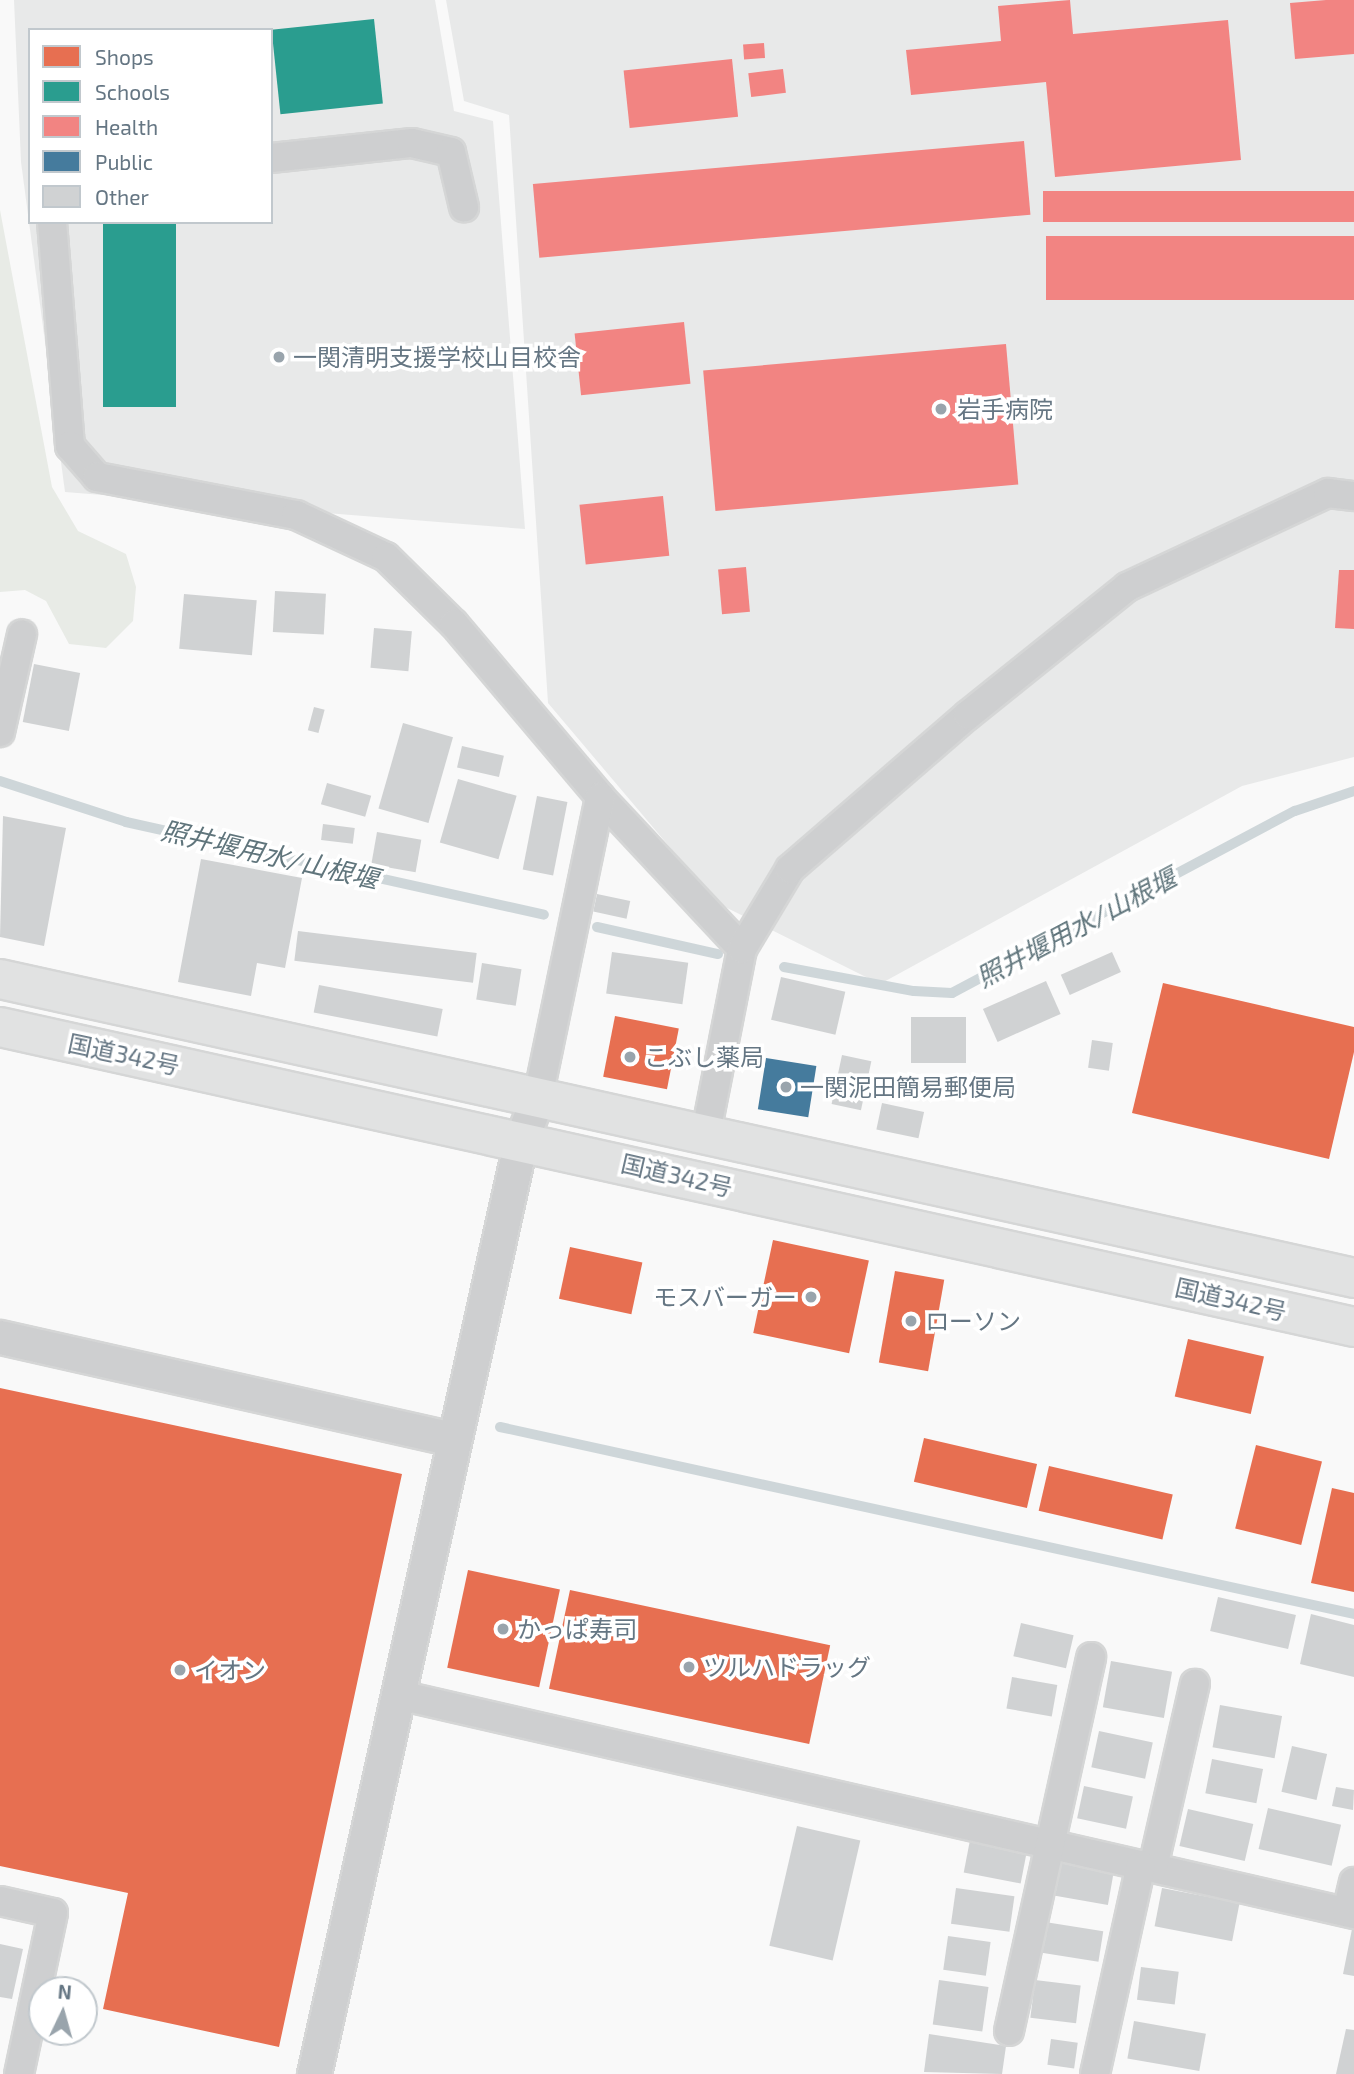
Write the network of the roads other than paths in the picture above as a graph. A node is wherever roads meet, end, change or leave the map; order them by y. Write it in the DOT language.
graph roads {
  1 [pos="273,158"];
  2 [pos="464,207"];
  3 [pos="52,224"];
  4 [pos="1354,496"];
  5 [pos="22,634"];
  6 [pos="0,732"];
  7 [pos="600,797"];
  8 [pos="743,949"];
  9 [pos="0,979"];
  10 [pos="0,1027"];
  11 [pos="538,1097"];
  12 [pos="706,1132"];
  13 [pos="521,1140"];
  14 [pos="1354,1278"];
  15 [pos="1354,1327"];
  16 [pos="0,1337"];
  17 [pos="453,1439"];
  18 [pos="1091,1657"];
  19 [pos="1195,1684"];
  20 [pos="399,1695"];
  21 [pos="1050,1844"];
  22 [pos="1147,1866"];
  23 [pos="1354,1882"];
  24 [pos="0,1901"];
  25 [pos="1350,1913"];
  26 [pos="1009,2031"];
  27 [pos="19,2074"];
  28 [pos="314,2074"];
  29 [pos="1095,2074"];
  1 -- 2 [label="street"];
  3 -- 7 [label="street"];
  4 -- 8 [label="street"];
  5 -- 6 [label="street"];
  7 -- 8 [label="street"];
  7 -- 11 [label="street"];
  8 -- 12 [label="street"];
  9 -- 11 [label="highway, 国道342号"];
  10 -- 13 [label="highway, 国道342号"];
  11 -- 12 [label="highway, 国道342号"];
  11 -- 13 [label="street"];
  12 -- 14 [label="highway, 国道342号"];
  13 -- 15 [label="highway, 国道342号"];
  13 -- 17 [label="street"];
  16 -- 17 [label="street"];
  17 -- 20 [label="street"];
  18 -- 21 [label="street"];
  19 -- 22 [label="street"];
  20 -- 21 [label="street"];
  20 -- 28 [label="street"];
  21 -- 22 [label="street"];
  21 -- 26 [label="street"];
  22 -- 25 [label="street"];
  22 -- 29 [label="street"];
  23 -- 25 [label="street"];
  24 -- 27 [label="street"];
}
